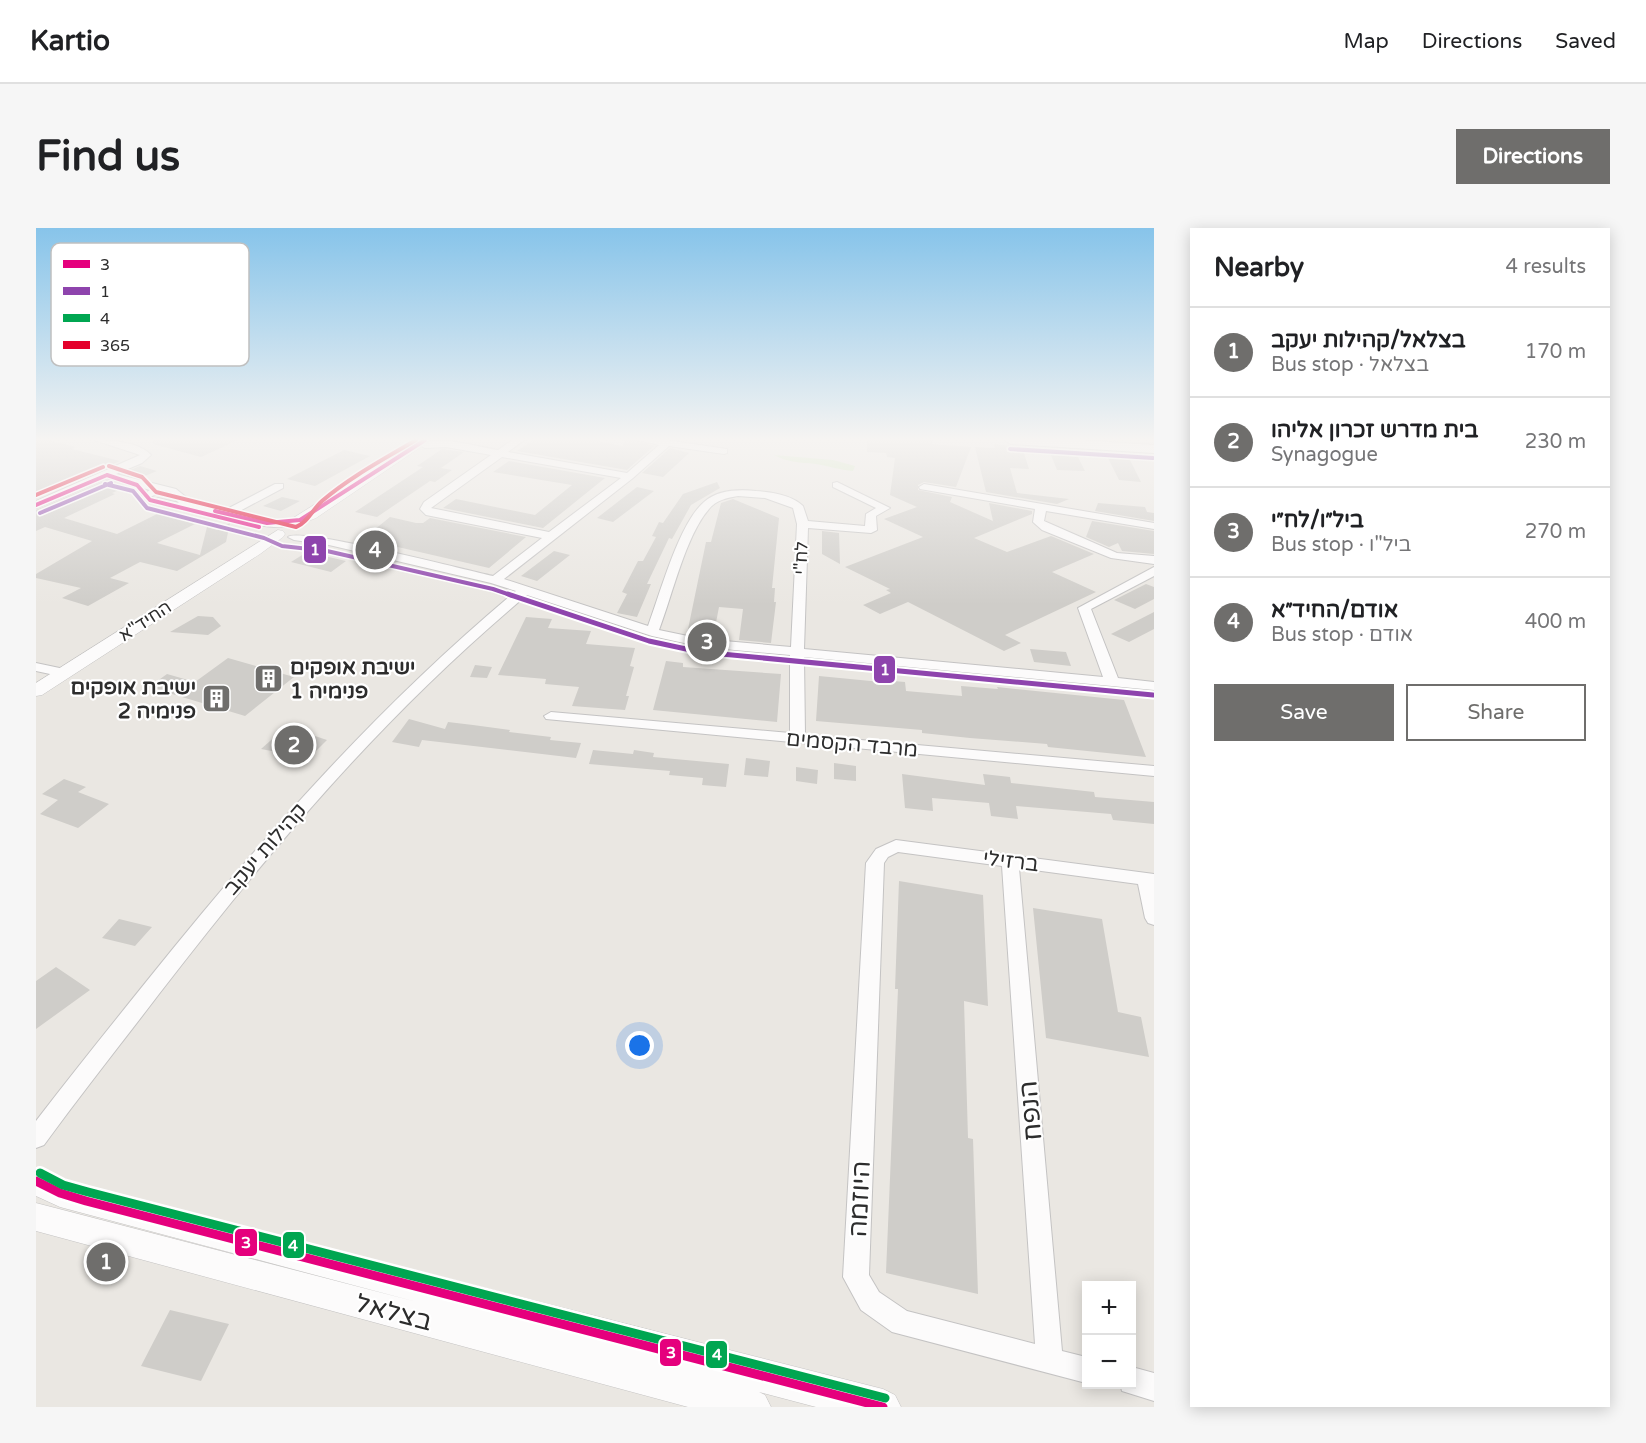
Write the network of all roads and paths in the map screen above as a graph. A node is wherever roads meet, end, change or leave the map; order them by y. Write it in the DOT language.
graph roads {
  1 [pos="59,495"];
  2 [pos="147,495"];
  3 [pos="175,495"];
  4 [pos="176,495"];
  5 [pos="262,495"];
  6 [pos="344,495"];
  7 [pos="348,495"];
  8 [pos="441,495"];
  9 [pos="604,495"];
  10 [pos="733,495"];
  11 [pos="756,495"];
  12 [pos="858,495"];
  13 [pos="969,495"];
  14 [pos="158,501"];
  15 [pos="37,504"];
  16 [pos="1041,508"];
  17 [pos="226,514"];
  18 [pos="803,524"];
  19 [pos="1154,526"];
  20 [pos="310,529"];
  21 [pos="286,532"];
  22 [pos="550,536"];
  23 [pos="329,542"];
  24 [pos="1154,560"];
  25 [pos="1154,571"];
  26 [pos="495,580"];
  27 [pos="525,590"];
  28 [pos="652,632"];
  29 [pos="797,652"];
  30 [pos="36,667"];
  31 [pos="64,673"];
  32 [pos="1113,682"];
  33 [pos="1154,686"];
  34 [pos="36,691"];
  35 [pos="551,716"];
  36 [pos="798,739"];
  37 [pos="1154,771"];
  38 [pos="1010,861"];
  39 [pos="875,863"];
  40 [pos="1150,880"];
  41 [pos="1154,918"];
  42 [pos="36,1138"];
  43 [pos="36,1181"];
  44 [pos="36,1217"];
  45 [pos="1050,1361"];
  46 [pos="1082,1369"];
  47 [pos="1136,1383"];
  48 [pos="1154,1387"];
  49 [pos="753,1407"];
  50 [pos="884,1407"];
  1 -- 15 [label="street"];
  2 -- 14 [label="street"];
  3 -- 14 [label="street"];
  4 -- 17 [label="street"];
  5 -- 17 [label="street"];
  6 -- 21 [label="street, החיד\"א"];
  7 -- 20 [label="street"];
  8 -- 22 [label="street"];
  9 -- 22 [label="street"];
  10 -- 28 [label="street, לח\"י"];
  11 -- 18 [label="street, לח\"י"];
  12 -- 18 [label="street"];
  13 -- 16 [label="street"];
  14 -- 21 [label="street"];
  16 -- 19 [label="street"];
  16 -- 24 [label="street"];
  17 -- 21 [label="street"];
  18 -- 29 [label="street, לח\"י"];
  20 -- 21 [label="street"];
  20 -- 23 [label="street"];
  21 -- 23 [label="street"];
  21 -- 31 [label="street, החיד\"א"];
  22 -- 26 [label="street"];
  23 -- 26 [label="street"];
  25 -- 32 [label="street"];
  26 -- 27 [label="street"];
  27 -- 28 [label="street"];
  27 -- 42 [label="street, קהילות יעקב"];
  28 -- 29 [label="street"];
  29 -- 32 [label="street"];
  29 -- 36 [label="street, לח\"י"];
  30 -- 31 [label="street"];
  31 -- 34 [label="street, החיד\"א"];
  32 -- 33 [label="street"];
  35 -- 36 [label="street, מרבד הקסמים"];
  36 -- 37 [label="street, מרבד הקסמים"];
  38 -- 39 [label="street, ברזילי"];
  38 -- 40 [label="street, ברזילי"];
  38 -- 45 [label="street, הנפח"];
  39 -- 45 [label="street, היוזמה"];
  40 -- 41 [label="street"];
  43 -- 50 [label="street, בצלאל"];
  44 -- 49 [label="street, בצלאל"];
  45 -- 46 [label="street, היוזמה"];
  47 -- 48 [label="street"];
}
